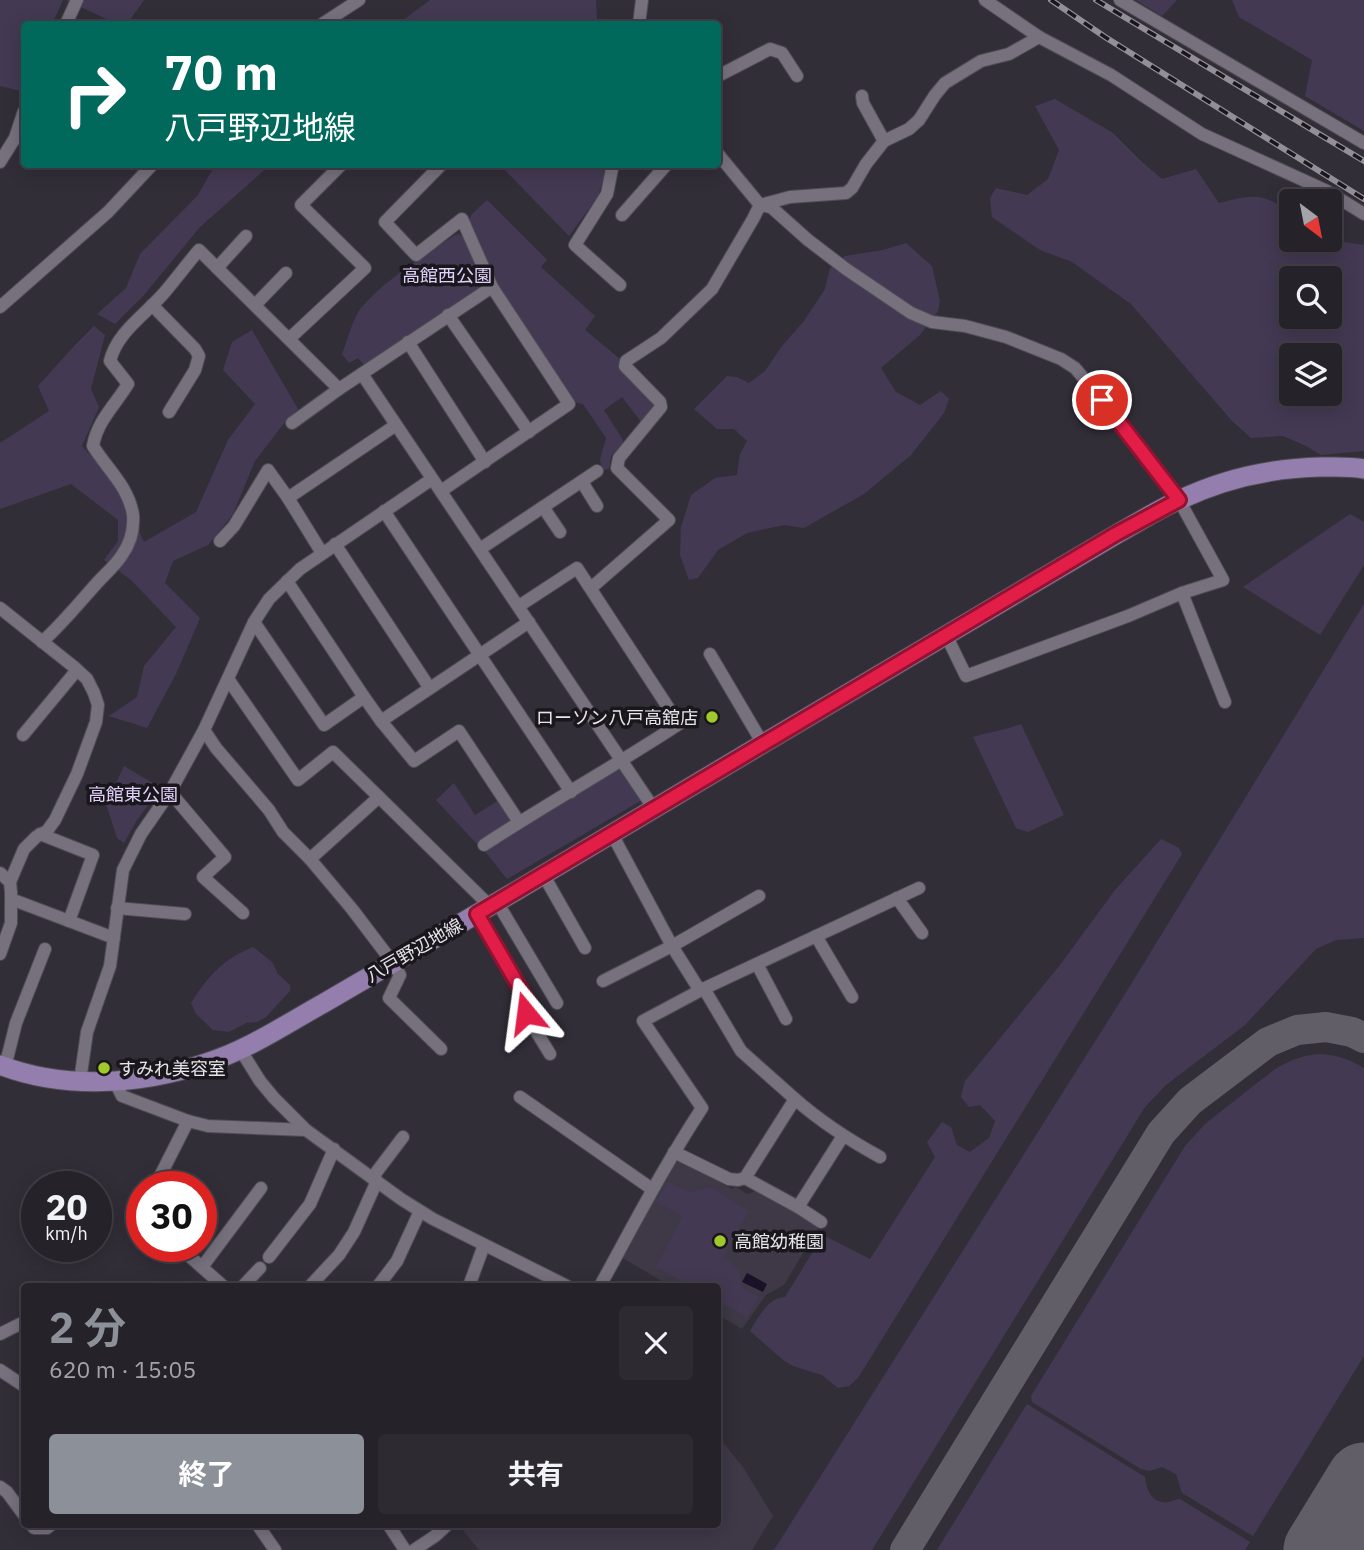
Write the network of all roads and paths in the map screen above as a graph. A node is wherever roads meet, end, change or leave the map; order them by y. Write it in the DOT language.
graph roads {
  1 [pos="77,0"];
  2 [pos="359,0"];
  3 [pos="642,0"];
  4 [pos="985,0"];
  5 [pos="1120,0"];
  6 [pos="67,21"];
  7 [pos="327,21"];
  8 [pos="639,21"];
  9 [pos="1039,37"];
  10 [pos="721,74"];
  11 [pos="797,76"];
  12 [pos="862,96"];
  13 [pos="21,120"];
  14 [pos="884,141"];
  15 [pos="1364,143"];
  16 [pos="721,158"];
  17 [pos="0,162"];
  18 [pos="149,168"];
  19 [pos="338,168"];
  20 [pos="438,168"];
  21 [pos="612,168"];
  22 [pos="663,168"];
  23 [pos="760,205"];
  24 [pos="1364,214"];
  25 [pos="622,215"];
  26 [pos="246,236"];
  27 [pos="217,268"];
  28 [pos="286,274"];
  29 [pos="620,285"];
  30 [pos="492,287"];
  31 [pos="152,305"];
  32 [pos="255,305"];
  33 [pos="0,307"];
  34 [pos="448,316"];
  35 [pos="289,339"];
  36 [pos="408,342"];
  37 [pos="362,374"];
  38 [pos="339,389"];
  39 [pos="169,412"];
  40 [pos="292,423"];
  41 [pos="396,425"];
  42 [pos="529,432"];
  43 [pos="485,462"];
  44 [pos="1364,469"];
  45 [pos="597,471"];
  46 [pos="432,479"];
  47 [pos="582,482"];
  48 [pos="441,491"];
  49 [pos="288,498"];
  50 [pos="1179,500"];
  51 [pos="597,506"];
  52 [pos="543,507"];
  53 [pos="384,511"];
  54 [pos="560,532"];
  55 [pos="219,541"];
  56 [pos="335,544"];
  57 [pos="480,549"];
  58 [pos="322,553"];
  59 [pos="287,581"];
  60 [pos="591,588"];
  61 [pos="1182,593"];
  62 [pos="519,606"];
  63 [pos="1,612"];
  64 [pos="529,621"];
  65 [pos="254,622"];
  66 [pos="946,635"];
  67 [pos="42,642"];
  68 [pos="710,654"];
  69 [pos="479,655"];
  70 [pos="77,670"];
  71 [pos="228,679"];
  72 [pos="429,687"];
  73 [pos="364,697"];
  74 [pos="1225,702"];
  75 [pos="381,721"];
  76 [pos="204,730"];
  77 [pos="23,735"];
  78 [pos="763,744"];
  79 [pos="622,761"];
  80 [pos="170,792"];
  81 [pos="571,792"];
  82 [pos="379,797"];
  83 [pos="654,809"];
  84 [pos="519,822"];
  85 [pos="40,834"];
  86 [pos="612,834"];
  87 [pos="484,845"];
  88 [pos="310,859"];
  89 [pos="543,874"];
  90 [pos="5,878"];
  91 [pos="919,888"];
  92 [pos="760,896"];
  93 [pos="897,898"];
  94 [pos="11,899"];
  95 [pos="488,907"];
  96 [pos="117,908"];
  97 [pos="243,913"];
  98 [pos="184,914"];
  99 [pos="69,921"];
  100 [pos="922,933"];
  101 [pos="816,936"];
  102 [pos="114,938"];
  103 [pos="672,946"];
  104 [pos="585,948"];
  105 [pos="45,949"];
  106 [pos="0,954"];
  107 [pos="393,963"];
  108 [pos="757,964"];
  109 [pos="603,981"];
  110 [pos="703,989"];
  111 [pos="852,996"];
  112 [pos="557,1003"];
  113 [pos="786,1019"];
  114 [pos="240,1049"];
  115 [pos="441,1049"];
  116 [pos="550,1055"];
  117 [pos="2,1066"];
  118 [pos="79,1081"];
  119 [pos="115,1082"];
  120 [pos="520,1097"];
  121 [pos="794,1099"];
  122 [pos="188,1121"];
  123 [pos="306,1129"];
  124 [pos="843,1136"];
  125 [pos="402,1137"];
  126 [pos="334,1149"];
  127 [pos="674,1152"];
  128 [pos="880,1157"];
  129 [pos="163,1171"];
  130 [pos="745,1178"];
  131 [pos="375,1180"];
  132 [pos="261,1188"];
  133 [pos="652,1189"];
  134 [pos="798,1207"];
  135 [pos="420,1210"];
  136 [pos="821,1222"];
  137 [pos="484,1245"];
  138 [pos="270,1257"];
  139 [pos="196,1262"];
  140 [pos="202,1267"];
  141 [pos="260,1268"];
  142 [pos="220,1283"];
  143 [pos="246,1283"];
  144 [pos="313,1283"];
  145 [pos="381,1283"];
  146 [pos="470,1283"];
  147 [pos="557,1283"];
  148 [pos="602,1283"];
  149 [pos="21,1324"];
  150 [pos="0,1334"];
  151 [pos="0,1370"];
  152 [pos="21,1384"];
  153 [pos="0,1487"];
  154 [pos="21,1511"];
  155 [pos="260,1528"];
  156 [pos="391,1528"];
  157 [pos="444,1528"];
  158 [pos="275,1550"];
  159 [pos="405,1550"];
  160 [pos="414,1550"];
  1 -- 6 [label="street"];
  2 -- 7 [label="street"];
  3 -- 8 [label="street"];
  4 -- 9 [label="street"];
  5 -- 15 [label="street"];
  9 -- 14 [label="street"];
  9 -- 24 [label="street"];
  10 -- 11 [label="street"];
  12 -- 14 [label="street"];
  13 -- 17 [label="street"];
  14 -- 23 [label="street"];
  16 -- 23 [label="street"];
  18 -- 33 [label="street"];
  19 -- 35 [label="street"];
  20 -- 30 [label="street"];
  21 -- 29 [label="street"];
  22 -- 25 [label="street"];
  23 -- 50 [label="street"];
  23 -- 60 [label="street"];
  26 -- 27 [label="street"];
  27 -- 31 [label="street"];
  27 -- 32 [label="street"];
  28 -- 32 [label="street"];
  30 -- 34 [label="street"];
  30 -- 42 [label="street"];
  31 -- 39 [label="street"];
  31 -- 67 [label="street"];
  32 -- 35 [label="street"];
  34 -- 36 [label="street"];
  34 -- 42 [label="street"];
  35 -- 38 [label="street"];
  36 -- 37 [label="street"];
  36 -- 43 [label="street"];
  37 -- 38 [label="street"];
  37 -- 41 [label="street"];
  38 -- 40 [label="street"];
  41 -- 46 [label="street"];
  41 -- 49 [label="street"];
  42 -- 43 [label="street"];
  43 -- 48 [label="street"];
  44 -- 50 [label="main road, 八戸野辺地線"];
  45 -- 47 [label="street"];
  46 -- 48 [label="street"];
  46 -- 53 [label="street"];
  47 -- 51 [label="street"];
  47 -- 52 [label="street"];
  48 -- 57 [label="street"];
  49 -- 55 [label="street"];
  49 -- 58 [label="street"];
  50 -- 61 [label="street"];
  50 -- 66 [label="main road, 八戸野辺地線"];
  52 -- 54 [label="street"];
  52 -- 57 [label="street"];
  53 -- 56 [label="street"];
  53 -- 69 [label="street"];
  56 -- 58 [label="street"];
  56 -- 72 [label="street"];
  57 -- 62 [label="street"];
  58 -- 59 [label="street"];
  59 -- 65 [label="street"];
  59 -- 73 [label="street"];
  60 -- 62 [label="street"];
  60 -- 79 [label="street"];
  61 -- 66 [label="street"];
  61 -- 74 [label="street"];
  62 -- 64 [label="street"];
  63 -- 67 [label="street"];
  64 -- 69 [label="street"];
  64 -- 79 [label="street"];
  65 -- 71 [label="street"];
  65 -- 73 [label="street"];
  66 -- 78 [label="main road, 八戸野辺地線"];
  67 -- 70 [label="street"];
  68 -- 78 [label="street"];
  69 -- 72 [label="street"];
  69 -- 81 [label="street"];
  70 -- 77 [label="street"];
  70 -- 85 [label="street"];
  71 -- 76 [label="street"];
  71 -- 82 [label="street"];
  72 -- 75 [label="street"];
  73 -- 75 [label="street"];
  75 -- 84 [label="street"];
  76 -- 80 [label="street"];
  76 -- 88 [label="street"];
  78 -- 83 [label="main road, 八戸野辺地線"];
  79 -- 81 [label="street"];
  79 -- 83 [label="street"];
  80 -- 96 [label="street"];
  80 -- 97 [label="street"];
  81 -- 84 [label="street"];
  82 -- 88 [label="street"];
  82 -- 95 [label="street"];
  83 -- 86 [label="main road, 八戸野辺地線"];
  84 -- 87 [label="street"];
  85 -- 90 [label="street"];
  85 -- 99 [label="street"];
  86 -- 89 [label="main road, 八戸野辺地線"];
  86 -- 103 [label="street"];
  88 -- 107 [label="street"];
  89 -- 95 [label="main road, 八戸野辺地線"];
  89 -- 104 [label="street"];
  90 -- 94 [label="street"];
  91 -- 93 [label="street"];
  92 -- 103 [label="street"];
  93 -- 100 [label="street"];
  93 -- 101 [label="street"];
  94 -- 99 [label="street"];
  94 -- 106 [label="street"];
  95 -- 107 [label="main road, 八戸野辺地線"];
  95 -- 112 [label="street"];
  95 -- 116 [label="street"];
  96 -- 98 [label="street"];
  96 -- 102 [label="street"];
  99 -- 102 [label="street"];
  101 -- 108 [label="street"];
  101 -- 111 [label="street"];
  102 -- 118 [label="street"];
  103 -- 109 [label="street"];
  103 -- 110 [label="street"];
  105 -- 117 [label="street"];
  107 -- 114 [label="main road, 八戸野辺地線"];
  107 -- 115 [label="street"];
  108 -- 110 [label="street"];
  108 -- 113 [label="street"];
  110 -- 121 [label="street"];
  110 -- 127 [label="street"];
  114 -- 119 [label="main road, 八戸野辺地線"];
  114 -- 123 [label="street"];
  117 -- 118 [label="main road, 八戸野辺地線"];
  118 -- 119 [label="main road, 八戸野辺地線"];
  119 -- 122 [label="street"];
  120 -- 133 [label="street"];
  121 -- 124 [label="street"];
  121 -- 130 [label="street"];
  122 -- 123 [label="street"];
  122 -- 129 [label="street"];
  123 -- 126 [label="street"];
  124 -- 128 [label="street"];
  124 -- 134 [label="street"];
  125 -- 131 [label="street"];
  126 -- 131 [label="street"];
  126 -- 138 [label="street"];
  127 -- 130 [label="street"];
  127 -- 133 [label="street"];
  130 -- 134 [label="street"];
  131 -- 135 [label="street"];
  131 -- 144 [label="street"];
  132 -- 140 [label="street"];
  133 -- 148 [label="street"];
  134 -- 136 [label="street"];
  135 -- 137 [label="street"];
  135 -- 145 [label="street"];
  137 -- 146 [label="street"];
  137 -- 147 [label="street"];
  139 -- 140 [label="street"];
  140 -- 142 [label="street"];
  141 -- 143 [label="street"];
  149 -- 150 [label="street"];
  151 -- 152 [label="street"];
  153 -- 154 [label="street"];
  155 -- 158 [label="street"];
  156 -- 159 [label="street"];
  157 -- 160 [label="street"];
}
